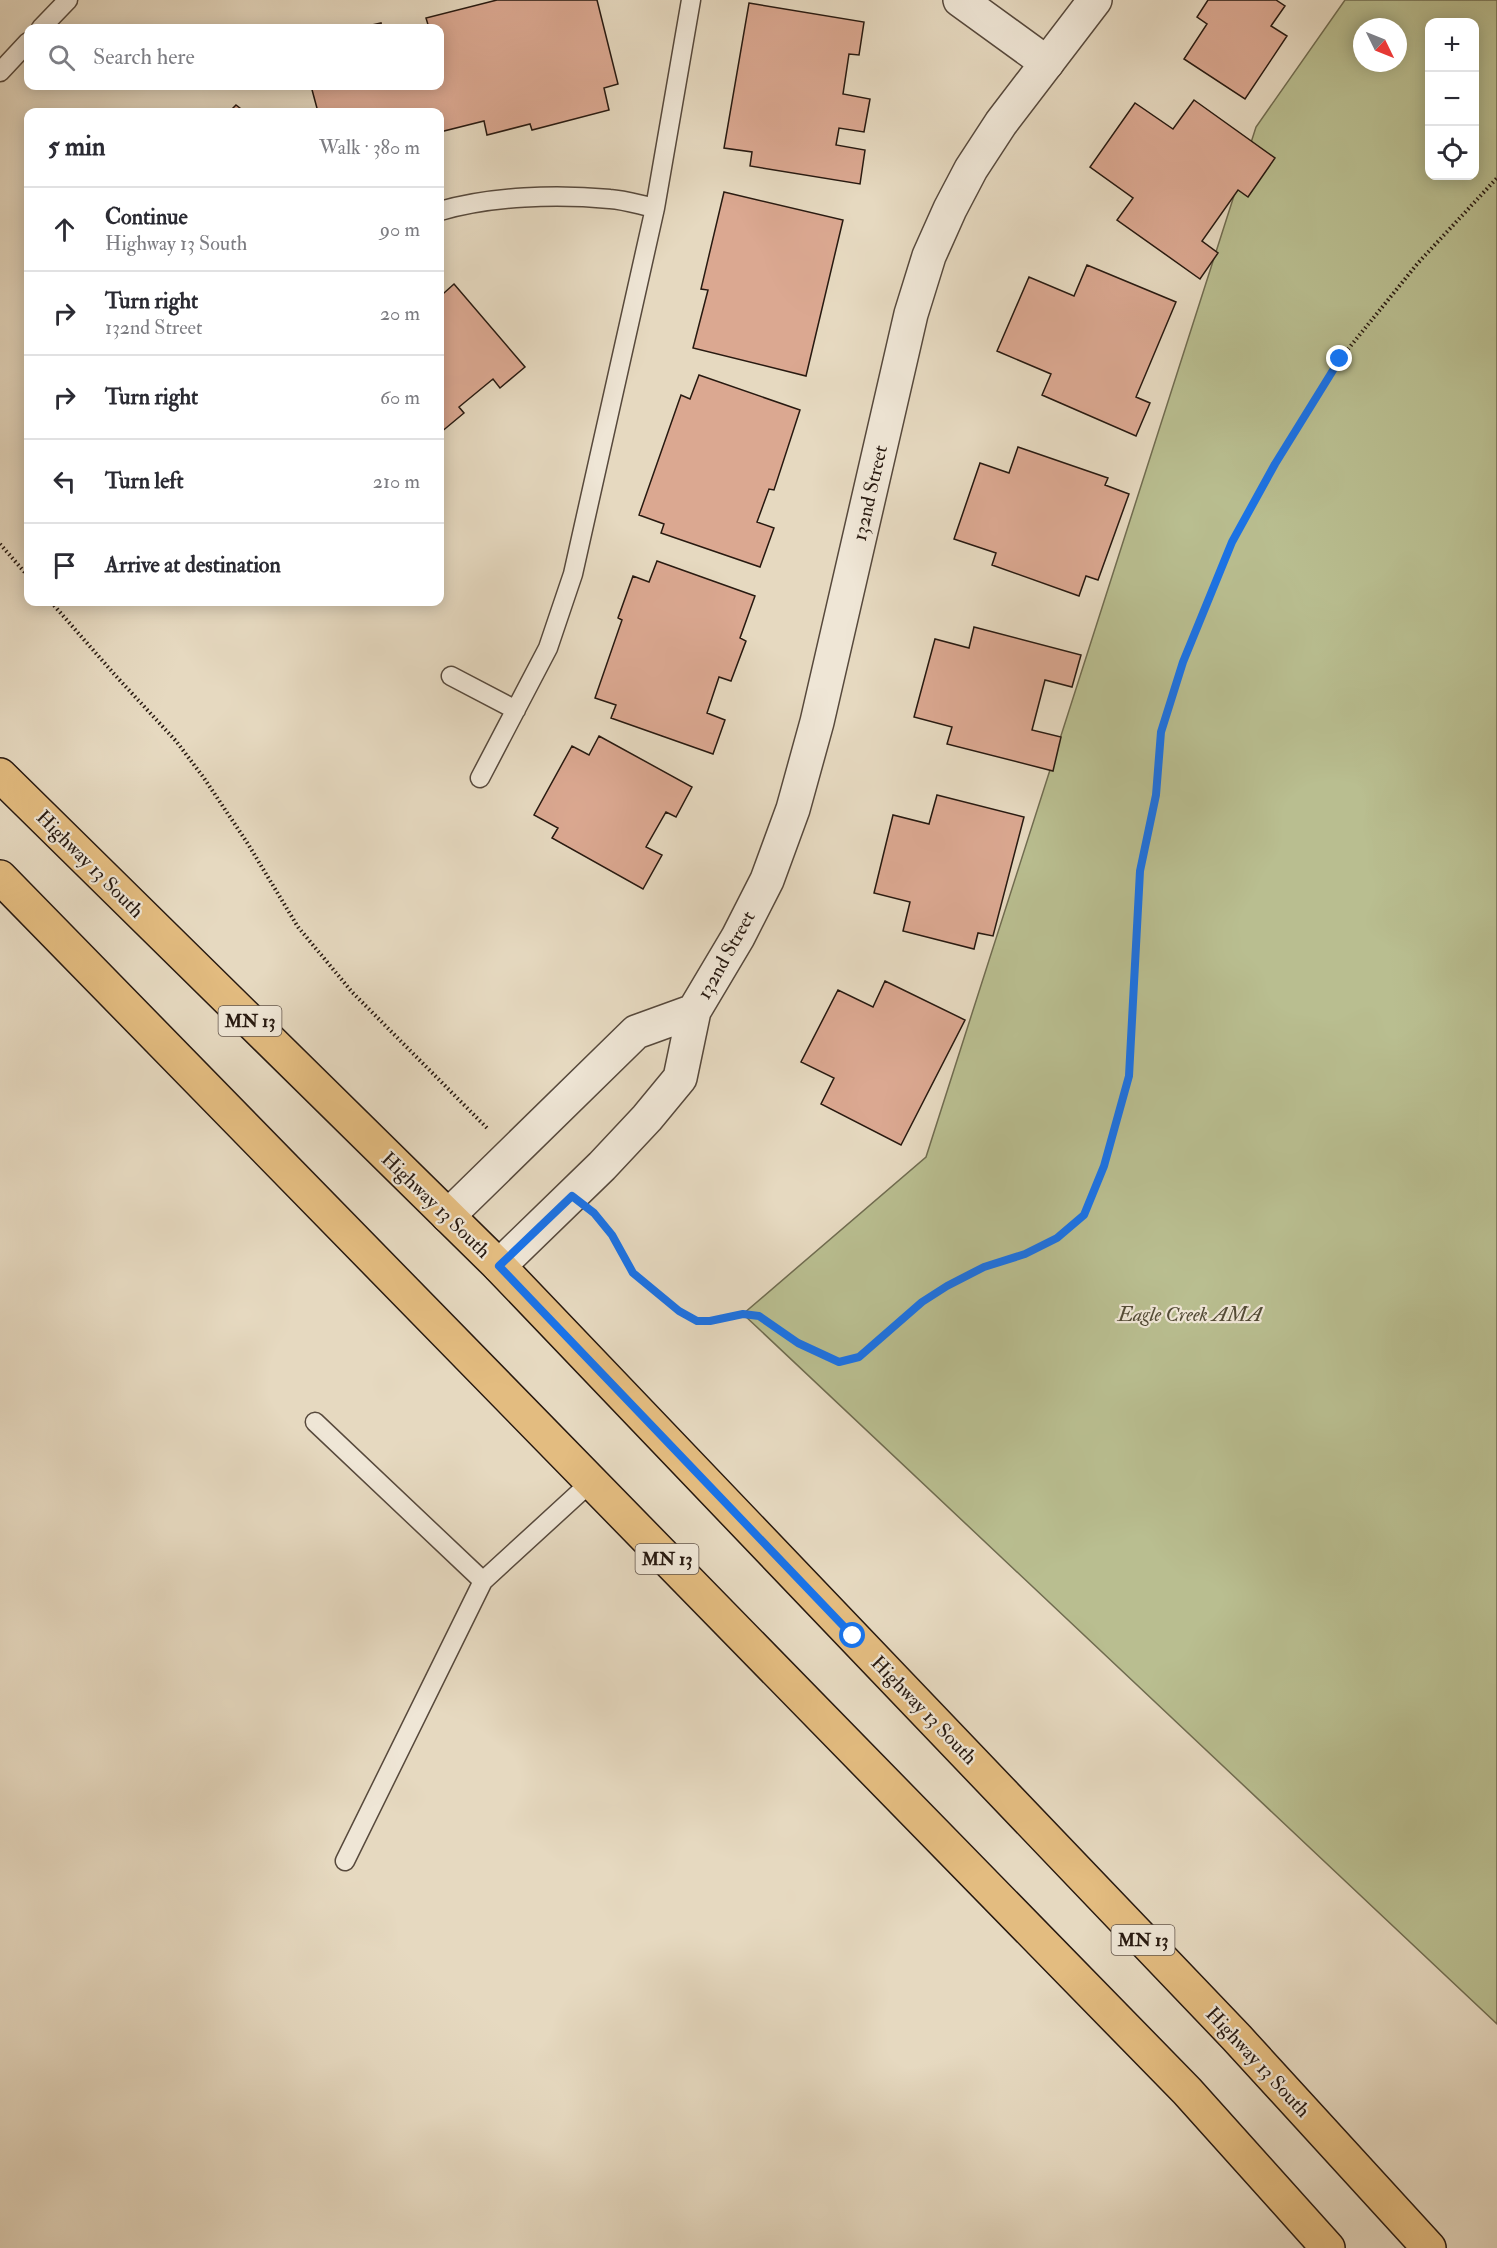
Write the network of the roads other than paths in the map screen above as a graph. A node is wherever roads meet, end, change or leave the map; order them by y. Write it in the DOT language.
graph roads {
  1 [pos="68,0"];
  2 [pos="691,0"];
  3 [pos="960,0"];
  4 [pos="1095,0"];
  5 [pos="45,24"];
  6 [pos="24,46"];
  7 [pos="1047,63"];
  8 [pos="0,72"];
  9 [pos="655,208"];
  10 [pos="444,210"];
  11 [pos="451,676"];
  12 [pos="516,710"];
  13 [pos="0,775"];
  14 [pos="480,778"];
  15 [pos="0,877"];
  16 [pos="694,1011"];
  17 [pos="448,1216"];
  18 [pos="499,1266"];
  19 [pos="315,1422"];
  20 [pos="591,1482"];
  21 [pos="483,1581"];
  22 [pos="345,1861"];
  23 [pos="1328,2248"];
  24 [pos="1429,2248"];
  1 -- 5 [label="lane"];
  2 -- 9 [label="lane"];
  3 -- 7 [label="street"];
  4 -- 7 [label="street, 132nd Street"];
  6 -- 8 [label="lane"];
  7 -- 16 [label="street, 132nd Street"];
  9 -- 10 [label="lane"];
  9 -- 12 [label="lane"];
  11 -- 12 [label="lane"];
  12 -- 14 [label="lane"];
  13 -- 17 [label="main road, Highway 13 South / MN 13"];
  15 -- 20 [label="main road, MN 13"];
  16 -- 17 [label="street, 132nd Street"];
  16 -- 18 [label="street, 132nd Street"];
  17 -- 18 [label="main road, Highway 13 South / MN 13"];
  18 -- 24 [label="main road, Highway 13 South / MN 13"];
  19 -- 21 [label="lane"];
  20 -- 21 [label="lane"];
  20 -- 23 [label="main road, MN 13"];
  21 -- 22 [label="lane"];
}
